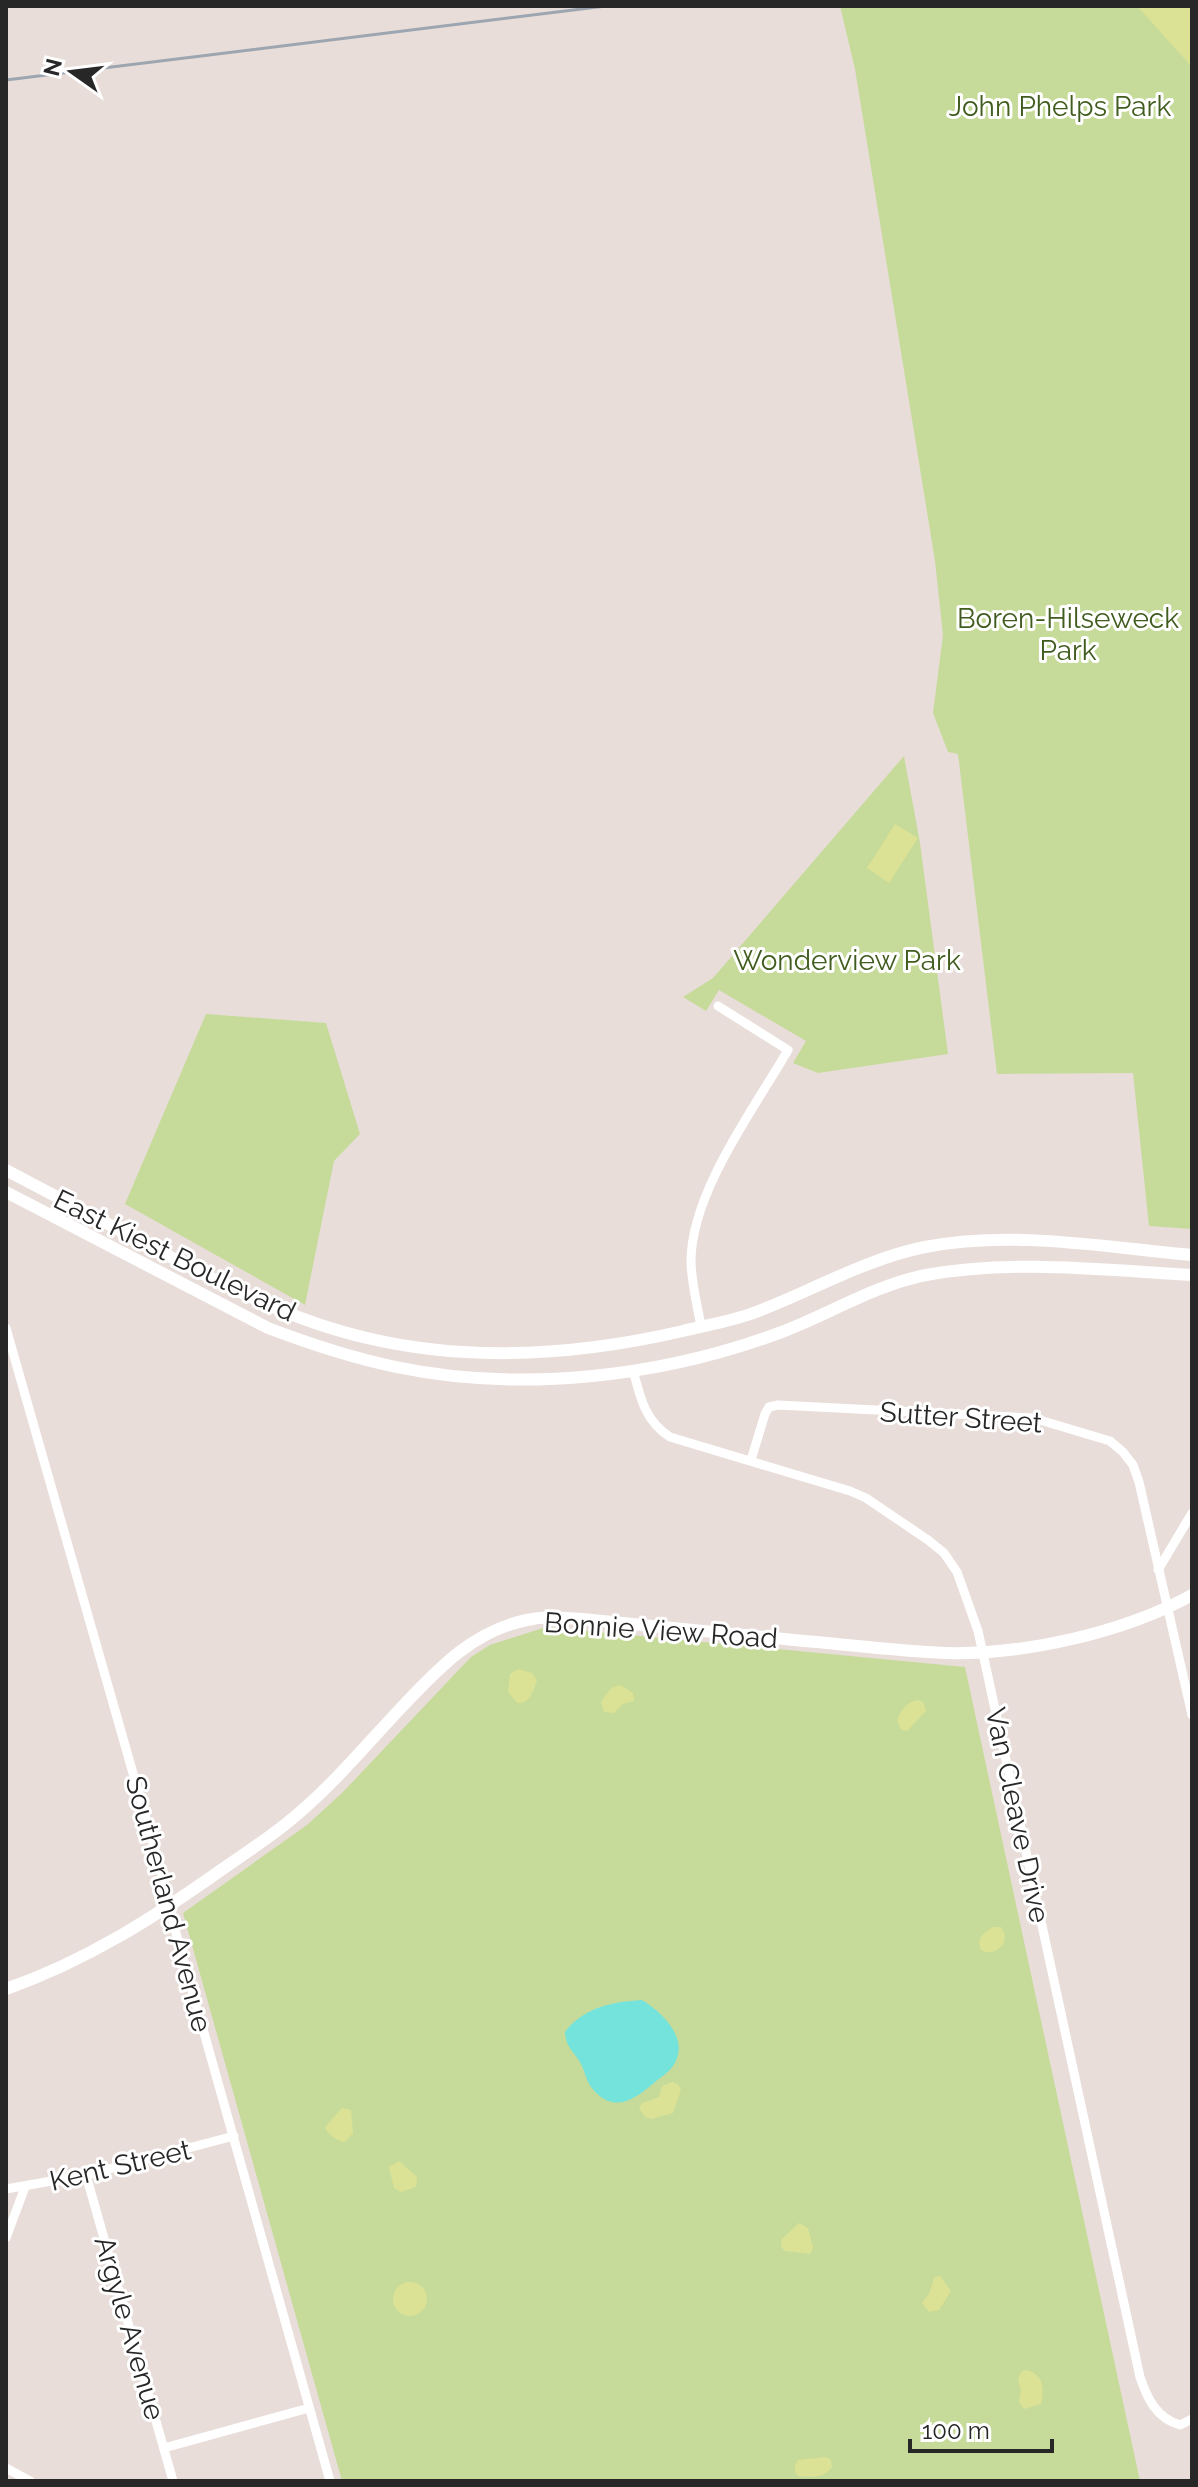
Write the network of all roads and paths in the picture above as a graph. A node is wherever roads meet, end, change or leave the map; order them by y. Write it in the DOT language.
graph roads {
  1 [pos="718,1006"];
  2 [pos="6,1170"];
  3 [pos="6,1180"];
  4 [pos="6,1192"];
  5 [pos="48,1192"];
  6 [pos="1192,1255"];
  7 [pos="1192,1275"];
  8 [pos="701,1326"];
  9 [pos="6,1328"];
  10 [pos="329,1328"];
  11 [pos="8,1344"];
  12 [pos="324,1347"];
  13 [pos="633,1370"];
  14 [pos="751,1460"];
  15 [pos="1192,1513"];
  16 [pos="1158,1570"];
  17 [pos="1192,1595"];
  18 [pos="1169,1608"];
  19 [pos="983,1652"];
  20 [pos="1192,1715"];
  21 [pos="170,1907"];
  22 [pos="6,1989"];
  23 [pos="234,2136"];
  24 [pos="86,2175"];
  25 [pos="25,2187"];
  26 [pos="6,2189"];
  27 [pos="6,2238"];
  28 [pos="309,2408"];
  29 [pos="1192,2419"];
  30 [pos="164,2448"];
  31 [pos="6,2468"];
  32 [pos="30,2481"];
  33 [pos="173,2481"];
  34 [pos="330,2481"];
  1 -- 8 [label="street"];
  2 -- 5 [label="main road, East Kiest Boulevard"];
  3 -- 5 [label="main road"];
  4 -- 12 [label="main road, East Kiest Boulevard"];
  5 -- 10 [label="main road, East Kiest Boulevard"];
  6 -- 8 [label="main road, East Kiest Boulevard"];
  7 -- 13 [label="main road, East Kiest Boulevard"];
  8 -- 10 [label="main road, East Kiest Boulevard"];
  9 -- 11 [label="street, Southerland Avenue"];
  10 -- 12 [label="main road"];
  11 -- 21 [label="street, Southerland Avenue"];
  12 -- 13 [label="main road, East Kiest Boulevard"];
  13 -- 14 [label="street, Van Cleave Drive"];
  14 -- 16 [label="street, Sutter Street"];
  14 -- 19 [label="street, Van Cleave Drive"];
  15 -- 16 [label="street"];
  16 -- 18 [label="street, Sutter Street"];
  17 -- 18 [label="main road, Bonnie View Road"];
  18 -- 19 [label="main road, Bonnie View Road"];
  18 -- 20 [label="street, Sutter Street"];
  19 -- 21 [label="main road, Bonnie View Road"];
  19 -- 29 [label="street, Van Cleave Drive"];
  21 -- 22 [label="main road, Bonnie View Road"];
  21 -- 23 [label="street, Southerland Avenue"];
  23 -- 24 [label="street, Kent Street"];
  23 -- 28 [label="street, Southerland Avenue"];
  24 -- 25 [label="street, Kent Street"];
  24 -- 30 [label="street, Argyle Avenue"];
  25 -- 26 [label="street, Kent Street"];
  25 -- 27 [label="street"];
  28 -- 30 [label="street"];
  28 -- 34 [label="street, Southerland Avenue"];
  30 -- 33 [label="street, Argyle Avenue"];
  31 -- 32 [label="street"];
}
